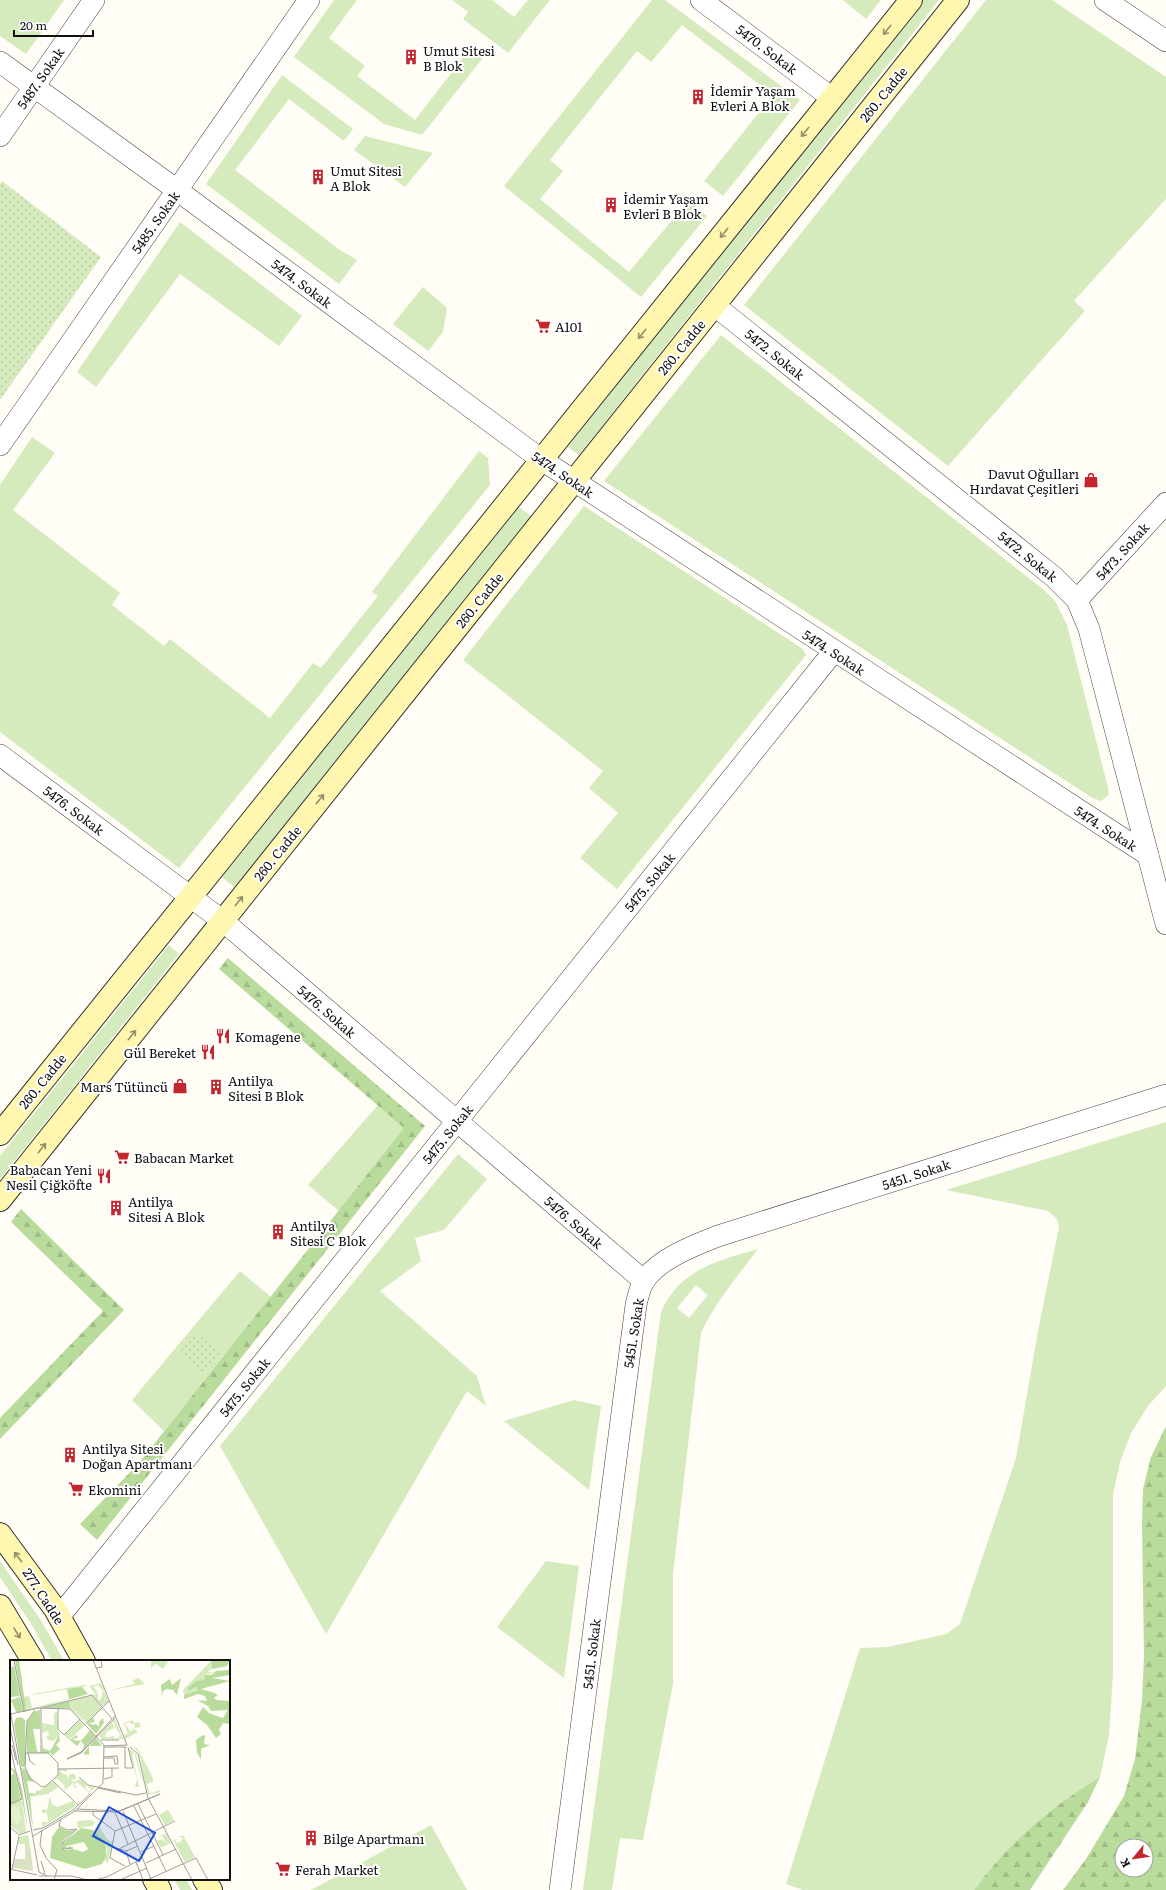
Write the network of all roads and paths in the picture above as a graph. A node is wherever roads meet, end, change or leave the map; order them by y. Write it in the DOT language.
graph roads {
  1 [pos="94,0"];
  2 [pos="309,0"];
  3 [pos="701,0"];
  4 [pos="911,0"];
  5 [pos="958,0"];
  6 [pos="1105,0"];
  7 [pos="1166,41"];
  8 [pos="0,62"];
  9 [pos="35,86"];
  10 [pos="832,98"];
  11 [pos="0,136"];
  12 [pos="177,190"];
  13 [pos="714,305"];
  14 [pos="0,445"];
  15 [pos="542,460"];
  16 [pos="574,482"];
  17 [pos="1166,503"];
  18 [pos="1077,600"];
  19 [pos="834,651"];
  20 [pos="0,755"];
  21 [pos="1148,855"];
  22 [pos="191,896"];
  23 [pos="223,921"];
  24 [pos="1166,924"];
  25 [pos="1166,1095"];
  26 [pos="457,1122"];
  27 [pos="0,1134"];
  28 [pos="0,1200"];
  29 [pos="644,1281"];
  30 [pos="0,1534"];
  31 [pos="0,1606"];
  32 [pos="59,1617"];
  33 [pos="32,1660"];
  34 [pos="83,1660"];
  35 [pos="155,1880"];
  36 [pos="205,1880"];
  37 [pos="160,1890"];
  38 [pos="210,1890"];
  39 [pos="560,1890"];
  1 -- 9 [label="street, 5487. Sokak"];
  2 -- 12 [label="street, 5485. Sokak"];
  3 -- 10 [label="street, 5470. Sokak"];
  4 -- 10 [label="street, 260. Cadde, one-way"];
  5 -- 13 [label="street, 260. Cadde"];
  6 -- 7 [label="street"];
  8 -- 9 [label="street, 5474. Sokak"];
  9 -- 11 [label="street, 5487. Sokak"];
  9 -- 12 [label="street, 5474. Sokak"];
  10 -- 15 [label="street, 260. Cadde, one-way"];
  12 -- 14 [label="street, 5485. Sokak"];
  12 -- 15 [label="street, 5474. Sokak"];
  13 -- 16 [label="street, 260. Cadde"];
  13 -- 18 [label="street, 5472. Sokak"];
  15 -- 16 [label="street, 5474. Sokak"];
  15 -- 22 [label="street, 260. Cadde"];
  16 -- 19 [label="street, 5474. Sokak"];
  23 -- 16 [label="street, 260. Cadde, one-way"];
  17 -- 18 [label="street, 5473. Sokak"];
  18 -- 21 [label="street, 5472. Sokak"];
  19 -- 21 [label="street, 5474. Sokak"];
  19 -- 26 [label="street, 5475. Sokak"];
  20 -- 22 [label="street, 5476. Sokak"];
  21 -- 24 [label="street, 5472. Sokak"];
  22 -- 23 [label="street, 5476. Sokak"];
  22 -- 27 [label="street, 260. Cadde"];
  23 -- 26 [label="street, 5476. Sokak"];
  28 -- 23 [label="street, 260. Cadde, one-way"];
  25 -- 29 [label="street, 5451. Sokak"];
  26 -- 29 [label="street, 5476. Sokak"];
  26 -- 32 [label="street, 5475. Sokak"];
  29 -- 39 [label="street, 5451. Sokak"];
  32 -- 30 [label="street, 277. Cadde, one-way"];
  31 -- 33 [label="street, one-way"];
  32 -- 34 [label="street, 277. Cadde"];
  35 -- 37 [label="street"];
  36 -- 38 [label="street"];
}
